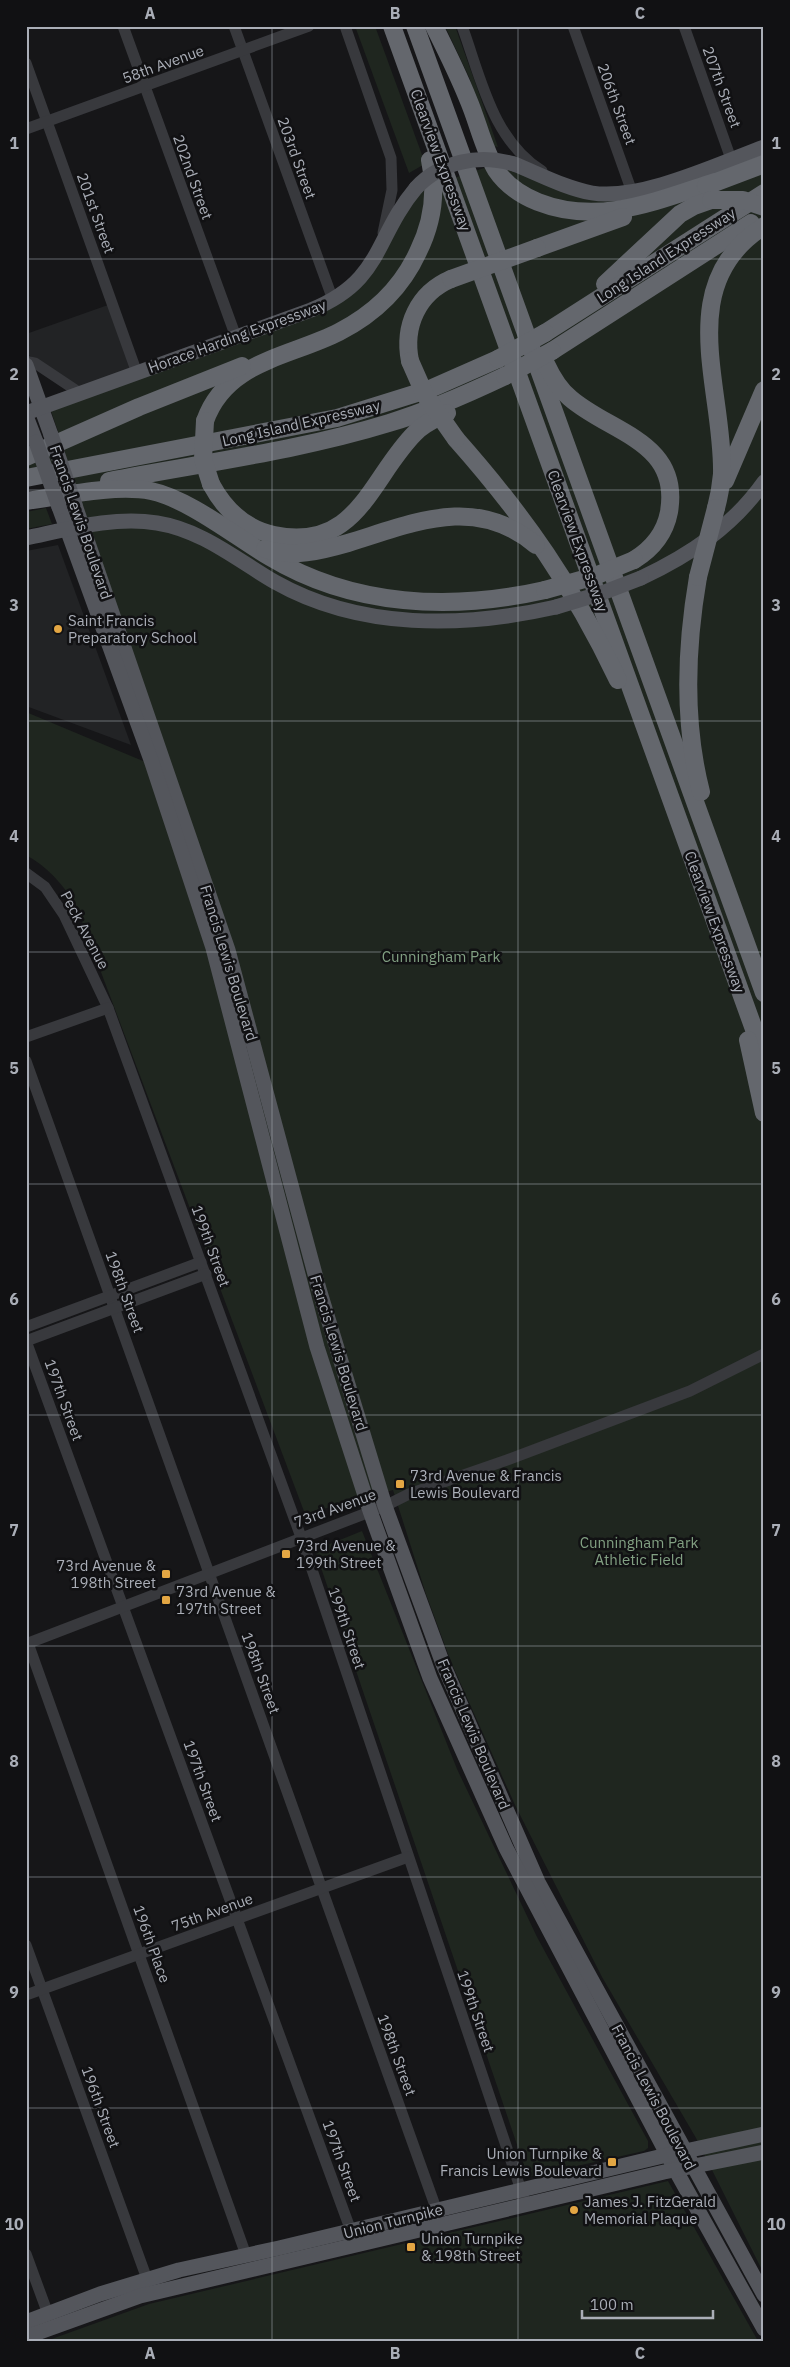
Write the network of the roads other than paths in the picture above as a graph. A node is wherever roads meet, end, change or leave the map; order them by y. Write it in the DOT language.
graph roads {
  1 [pos="123,26"];
  2 [pos="234,26"];
  3 [pos="309,26"];
  4 [pos="345,26"];
  5 [pos="392,26"];
  6 [pos="415,26"];
  7 [pos="434,26"];
  8 [pos="462,26"];
  9 [pos="573,26"];
  10 [pos="684,26"];
  11 [pos="242,51"];
  12 [pos="26,63"];
  13 [pos="412,81"];
  14 [pos="145,86"];
  15 [pos="47,122"];
  16 [pos="26,129"];
  17 [pos="764,147"];
  18 [pos="731,159"];
  19 [pos="764,164"];
  20 [pos="715,182"];
  21 [pos="565,184"];
  22 [pos="632,192"];
  23 [pos="764,193"];
  24 [pos="764,207"];
  25 [pos="764,216"];
  26 [pos="764,226"];
  27 [pos="379,252"];
  28 [pos="510,290"];
  29 [pos="333,300"];
  30 [pos="545,333"];
  31 [pos="236,337"];
  32 [pos="308,344"];
  33 [pos="26,361"];
  34 [pos="26,366"];
  35 [pos="137,373"];
  36 [pos="505,376"];
  37 [pos="764,390"];
  38 [pos="80,393"];
  39 [pos="41,407"];
  40 [pos="26,414"];
  41 [pos="26,458"];
  42 [pos="26,478"];
  43 [pos="764,482"];
  44 [pos="26,496"];
  45 [pos="26,501"];
  46 [pos="716,508"];
  47 [pos="84,526"];
  48 [pos="67,530"];
  49 [pos="233,534"];
  50 [pos="26,538"];
  51 [pos="564,581"];
  52 [pos="662,774"];
  53 [pos="26,873"];
  54 [pos="726,889"];
  55 [pos="732,968"];
  56 [pos="763,991"];
  57 [pos="108,1008"];
  58 [pos="26,1037"];
  59 [pos="764,1057"];
  60 [pos="26,1061"];
  61 [pos="764,1113"];
  62 [pos="201,1262"];
  63 [pos="206,1274"];
  64 [pos="113,1302"];
  65 [pos="26,1327"];
  66 [pos="26,1341"];
  67 [pos="764,1354"];
  68 [pos="385,1506"];
  69 [pos="370,1511"];
  70 [pos="300,1537"];
  71 [pos="209,1572"];
  72 [pos="123,1605"];
  73 [pos="27,1643"];
  74 [pos="408,1857"];
  75 [pos="322,1888"];
  76 [pos="238,1919"];
  77 [pos="26,1945"];
  78 [pos="140,1954"];
  79 [pos="42,1989"];
  80 [pos="26,1995"];
  81 [pos="764,2134"];
  82 [pos="684,2151"];
  83 [pos="764,2152"];
  84 [pos="667,2155"];
  85 [pos="692,2166"];
  86 [pos="675,2169"];
  87 [pos="521,2190"];
  88 [pos="526,2205"];
  89 [pos="437,2211"];
  90 [pos="351,2231"];
  91 [pos="26,2254"];
  92 [pos="246,2255"];
  93 [pos="147,2279"];
  94 [pos="764,2295"];
  95 [pos="48,2314"];
  96 [pos="26,2322"];
  97 [pos="764,2329"];
  98 [pos="26,2338"];
  1 -- 14 [label="street, 202nd Street"];
  2 -- 11 [label="street, 203rd Street"];
  3 -- 11 [label="street, 58th Avenue"];
  4 -- 27 [label="street"];
  5 -- 13 [label="highway, Clearview Expressway"];
  6 -- 28 [label="highway, Clearview Expressway"];
  7 -- 20 [label="highway"];
  8 -- 21 [label="street"];
  9 -- 22 [label="street, 206th Street"];
  10 -- 18 [label="street, 207th Street"];
  11 -- 14 [label="street, 58th Avenue"];
  11 -- 29 [label="street, 203rd Street"];
  12 -- 15 [label="street, 201st Street"];
  13 -- 32 [label="highway"];
  13 -- 52 [label="highway, Clearview Expressway"];
  14 -- 15 [label="street, 58th Avenue"];
  14 -- 31 [label="street, 202nd Street"];
  15 -- 16 [label="street, 58th Avenue"];
  15 -- 35 [label="street, 201st Street"];
  17 -- 18 [label="main road, Horace Harding Expressway"];
  18 -- 22 [label="main road, Horace Harding Expressway"];
  19 -- 20 [label="highway"];
  20 -- 51 [label="highway, bridge"];
  21 -- 22 [label="main road, Horace Harding Expressway"];
  21 -- 27 [label="main road, Horace Harding Expressway, bridge"];
  23 -- 30 [label="highway, Long Island Expressway"];
  24 -- 30 [label="highway, bridge"];
  25 -- 36 [label="highway, Long Island Expressway, bridge"];
  26 -- 46 [label="highway"];
  27 -- 29 [label="main road, Horace Harding Expressway"];
  28 -- 49 [label="highway, bridge"];
  28 -- 54 [label="highway, Clearview Expressway"];
  29 -- 31 [label="main road, Horace Harding Expressway"];
  30 -- 42 [label="highway, Long Island Expressway, bridge"];
  31 -- 35 [label="main road, Horace Harding Expressway"];
  32 -- 36 [label="highway, bridge"];
  32 -- 41 [label="highway"];
  33 -- 38 [label="street"];
  34 -- 39 [label="main road, Francis Lewis Boulevard"];
  35 -- 38 [label="main road, Horace Harding Expressway"];
  36 -- 44 [label="highway, Long Island Expressway"];
  37 -- 46 [label="highway"];
  38 -- 39 [label="main road, Horace Harding Expressway"];
  39 -- 40 [label="main road, Horace Harding Expressway"];
  39 -- 47 [label="main road, Francis Lewis Boulevard, bridge"];
  40 -- 48 [label="main road, Francis Lewis Boulevard, bridge"];
  43 -- 47 [label="main road, bridge"];
  45 -- 49 [label="highway"];
  46 -- 54 [label="highway, bridge"];
  47 -- 48 [label="main road"];
  47 -- 68 [label="main road, Francis Lewis Boulevard"];
  48 -- 50 [label="main road"];
  48 -- 69 [label="main road, Francis Lewis Boulevard"];
  49 -- 51 [label="highway"];
  51 -- 52 [label="highway"];
  52 -- 55 [label="highway, Clearview Expressway"];
  53 -- 57 [label="street, Peck Avenue"];
  54 -- 56 [label="highway, Clearview Expressway"];
  55 -- 59 [label="highway, Clearview Expressway"];
  55 -- 61 [label="highway"];
  57 -- 58 [label="street"];
  57 -- 62 [label="street, 199th Street"];
  60 -- 64 [label="street, 198th Street"];
  62 -- 63 [label="street, 199th Street"];
  62 -- 64 [label="street"];
  63 -- 64 [label="street"];
  63 -- 70 [label="street, 199th Street"];
  64 -- 65 [label="street"];
  64 -- 66 [label="street"];
  64 -- 71 [label="street, 198th Street"];
  66 -- 72 [label="street, 197th Street"];
  67 -- 68 [label="street, 73rd Avenue"];
  68 -- 69 [label="street, 73rd Avenue"];
  68 -- 82 [label="main road, Francis Lewis Boulevard"];
  69 -- 70 [label="street, 73rd Avenue"];
  69 -- 84 [label="main road, Francis Lewis Boulevard"];
  70 -- 71 [label="street, 73rd Avenue"];
  70 -- 74 [label="street, 199th Street"];
  71 -- 72 [label="street, 73rd Avenue"];
  71 -- 75 [label="street, 198th Street"];
  72 -- 73 [label="street, 73rd Avenue"];
  72 -- 76 [label="street, 197th Street"];
  73 -- 78 [label="street, 196th Place"];
  74 -- 75 [label="street, 75th Avenue"];
  74 -- 87 [label="street, 199th Street"];
  75 -- 76 [label="street, 75th Avenue"];
  75 -- 89 [label="street, 198th Street"];
  76 -- 78 [label="street, 75th Avenue"];
  76 -- 90 [label="street, 197th Street"];
  77 -- 79 [label="street, 196th Street"];
  78 -- 79 [label="street, 75th Avenue"];
  78 -- 92 [label="street, 196th Place"];
  79 -- 80 [label="street, 75th Avenue"];
  79 -- 93 [label="street, 196th Street"];
  81 -- 82 [label="main road, Union Turnpike"];
  82 -- 84 [label="main road, Union Turnpike"];
  82 -- 85 [label="main road, Francis Lewis Boulevard"];
  83 -- 85 [label="main road, Union Turnpike"];
  84 -- 86 [label="main road, Francis Lewis Boulevard"];
  84 -- 87 [label="main road, Union Turnpike"];
  85 -- 86 [label="main road, Union Turnpike"];
  85 -- 94 [label="main road, Francis Lewis Boulevard"];
  86 -- 88 [label="main road, Union Turnpike"];
  86 -- 97 [label="main road, Francis Lewis Boulevard"];
  87 -- 88 [label="street, 199th Street"];
  87 -- 89 [label="main road, Union Turnpike"];
  88 -- 98 [label="main road, Union Turnpike"];
  89 -- 90 [label="main road, Union Turnpike"];
  90 -- 92 [label="main road, Union Turnpike"];
  91 -- 95 [label="street"];
  92 -- 93 [label="main road, Union Turnpike"];
  93 -- 95 [label="main road, Union Turnpike"];
  95 -- 96 [label="main road, Union Turnpike"];
}
